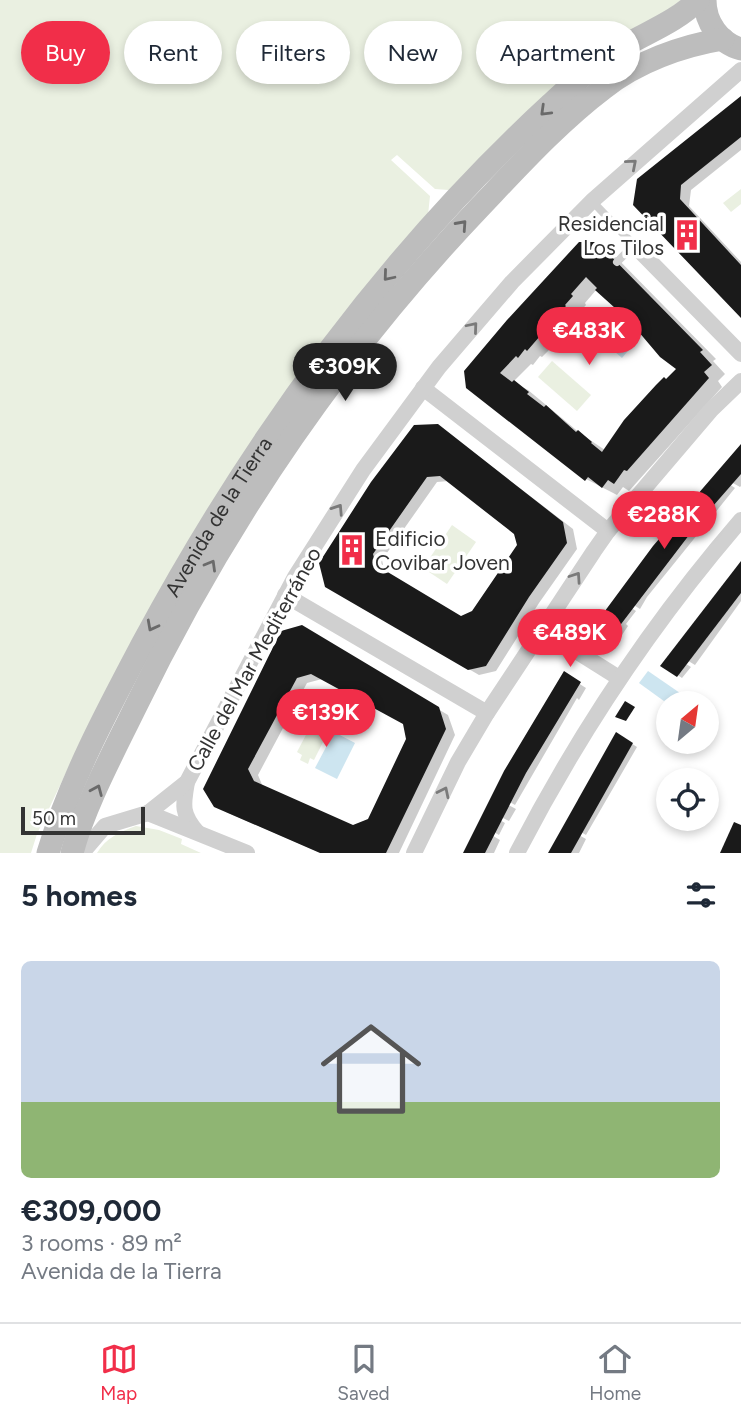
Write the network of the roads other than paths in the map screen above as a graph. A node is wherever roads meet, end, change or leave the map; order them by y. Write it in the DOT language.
graph roads {
  1 [pos="698,0"];
  2 [pos="705,0"];
  3 [pos="732,44"];
  4 [pos="741,70"];
  5 [pos="592,201"];
  6 [pos="634,244"];
  7 [pos="617,262"];
  8 [pos="741,354"];
  9 [pos="741,381"];
  10 [pos="423,388"];
  11 [pos="741,520"];
  12 [pos="608,531"];
  13 [pos="285,595"];
  14 [pos="541,629"];
  15 [pos="619,678"];
  16 [pos="487,713"];
  17 [pos="187,782"];
  18 [pos="148,813"];
  19 [pos="197,832"];
  20 [pos="48,853"];
  21 [pos="72,853"];
  22 [pos="82,853"];
  23 [pos="247,853"];
  24 [pos="414,853"];
  25 [pos="517,853"];
  1 -- 20 [label="street, Avenida de la Tierra, one-way"];
  2 -- 3 [label="street"];
  21 -- 3 [label="street, Avenida de la Tierra, one-way"];
  5 -- 4 [label="street, Calle del Mar Mediterráneo, one-way"];
  5 -- 6 [label="lane"];
  10 -- 5 [label="street, Calle del Mar Mediterráneo, one-way"];
  6 -- 7 [label="lane"];
  6 -- 8 [label="street"];
  9 -- 12 [label="street"];
  10 -- 12 [label="street"];
  13 -- 10 [label="street, Calle del Mar Mediterráneo, one-way"];
  11 -- 15 [label="street"];
  14 -- 12 [label="street, one-way"];
  13 -- 16 [label="street"];
  13 -- 17 [label="street, Calle del Mar Mediterráneo"];
  14 -- 15 [label="street"];
  14 -- 16 [label="street"];
  15 -- 25 [label="street"];
  24 -- 16 [label="street, one-way"];
  17 -- 18 [label="street, Calle del Mar Mediterráneo"];
  17 -- 19 [label="street, Calle del Mar Mediterráneo"];
  18 -- 19 [label="street"];
  18 -- 22 [label="street"];
  19 -- 23 [label="street"];
}
